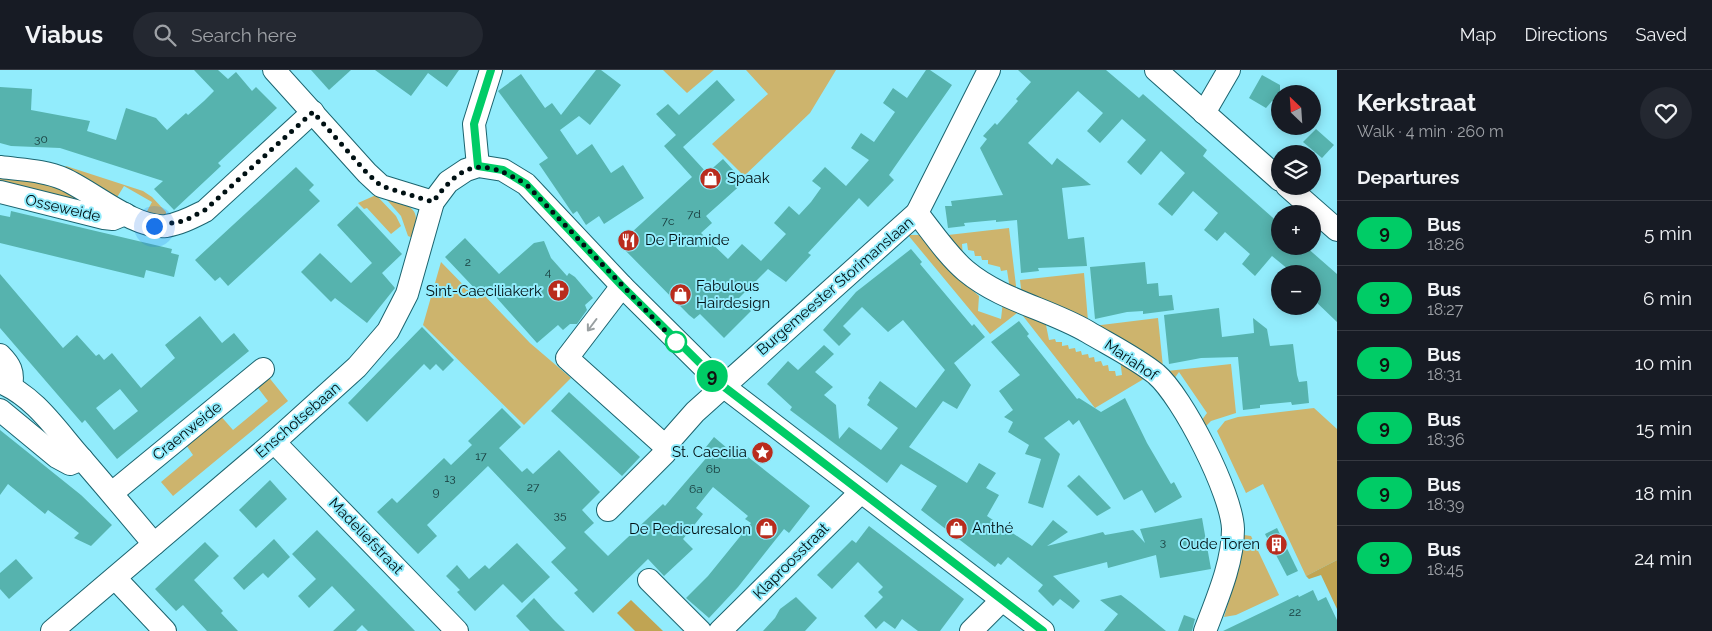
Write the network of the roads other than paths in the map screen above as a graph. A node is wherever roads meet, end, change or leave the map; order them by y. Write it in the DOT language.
graph roads {
  1 [pos="274,70"];
  2 [pos="492,70"];
  3 [pos="989,70"];
  4 [pos="1156,70"];
  5 [pos="1229,70"];
  6 [pos="313,112"];
  7 [pos="1204,113"];
  8 [pos="478,166"];
  9 [pos="0,167"];
  10 [pos="1271,172"];
  11 [pos="0,192"];
  12 [pos="1297,195"];
  13 [pos="433,202"];
  14 [pos="917,213"];
  15 [pos="125,214"];
  16 [pos="1337,230"];
  17 [pos="622,286"];
  18 [pos="0,355"];
  19 [pos="263,369"];
  20 [pos="6,384"];
  21 [pos="723,386"];
  22 [pos="0,410"];
  23 [pos="274,442"];
  24 [pos="665,446"];
  25 [pos="82,459"];
  26 [pos="862,492"];
  27 [pos="112,493"];
  28 [pos="608,510"];
  29 [pos="154,544"];
  30 [pos="115,578"];
  31 [pos="649,580"];
  32 [pos="1002,600"];
  33 [pos="1208,624"];
  34 [pos="52,631"];
  35 [pos="165,631"];
  36 [pos="457,631"];
  37 [pos="700,631"];
  38 [pos="720,631"];
  39 [pos="971,631"];
  40 [pos="1043,631"];
  1 -- 6 [label="street"];
  2 -- 8 [label="street"];
  3 -- 14 [label="street, Burgemeester Storimanslaan"];
  4 -- 7 [label="street"];
  5 -- 7 [label="street"];
  6 -- 13 [label="street"];
  6 -- 15 [label="street, Osseweide"];
  7 -- 10 [label="street"];
  8 -- 13 [label="street, Enschotsebaan"];
  8 -- 17 [label="street"];
  9 -- 15 [label="street, Osseweide"];
  11 -- 15 [label="street, Osseweide"];
  12 -- 16 [label="street"];
  13 -- 23 [label="street, Enschotsebaan"];
  14 -- 21 [label="street, Burgemeester Storimanslaan"];
  14 -- 33 [label="street, Mariahof"];
  17 -- 21 [label="street"];
  17 -- 24 [label="street, one-way"];
  18 -- 20 [label="street"];
  19 -- 27 [label="street, Craenweide"];
  20 -- 25 [label="street"];
  21 -- 24 [label="street, Burgemeester Storimanslaan"];
  21 -- 26 [label="street"];
  22 -- 25 [label="street"];
  23 -- 29 [label="street, Enschotsebaan"];
  23 -- 36 [label="street, Madeliefstraat"];
  24 -- 28 [label="street, Burgemeester Storimanslaan"];
  25 -- 27 [label="street"];
  26 -- 32 [label="street"];
  26 -- 38 [label="street, Klaproosstraat"];
  27 -- 29 [label="street"];
  29 -- 30 [label="street, Enschotsebaan"];
  30 -- 34 [label="street, Enschotsebaan"];
  30 -- 35 [label="street"];
  31 -- 37 [label="street"];
  32 -- 39 [label="street"];
  32 -- 40 [label="street"];
}
